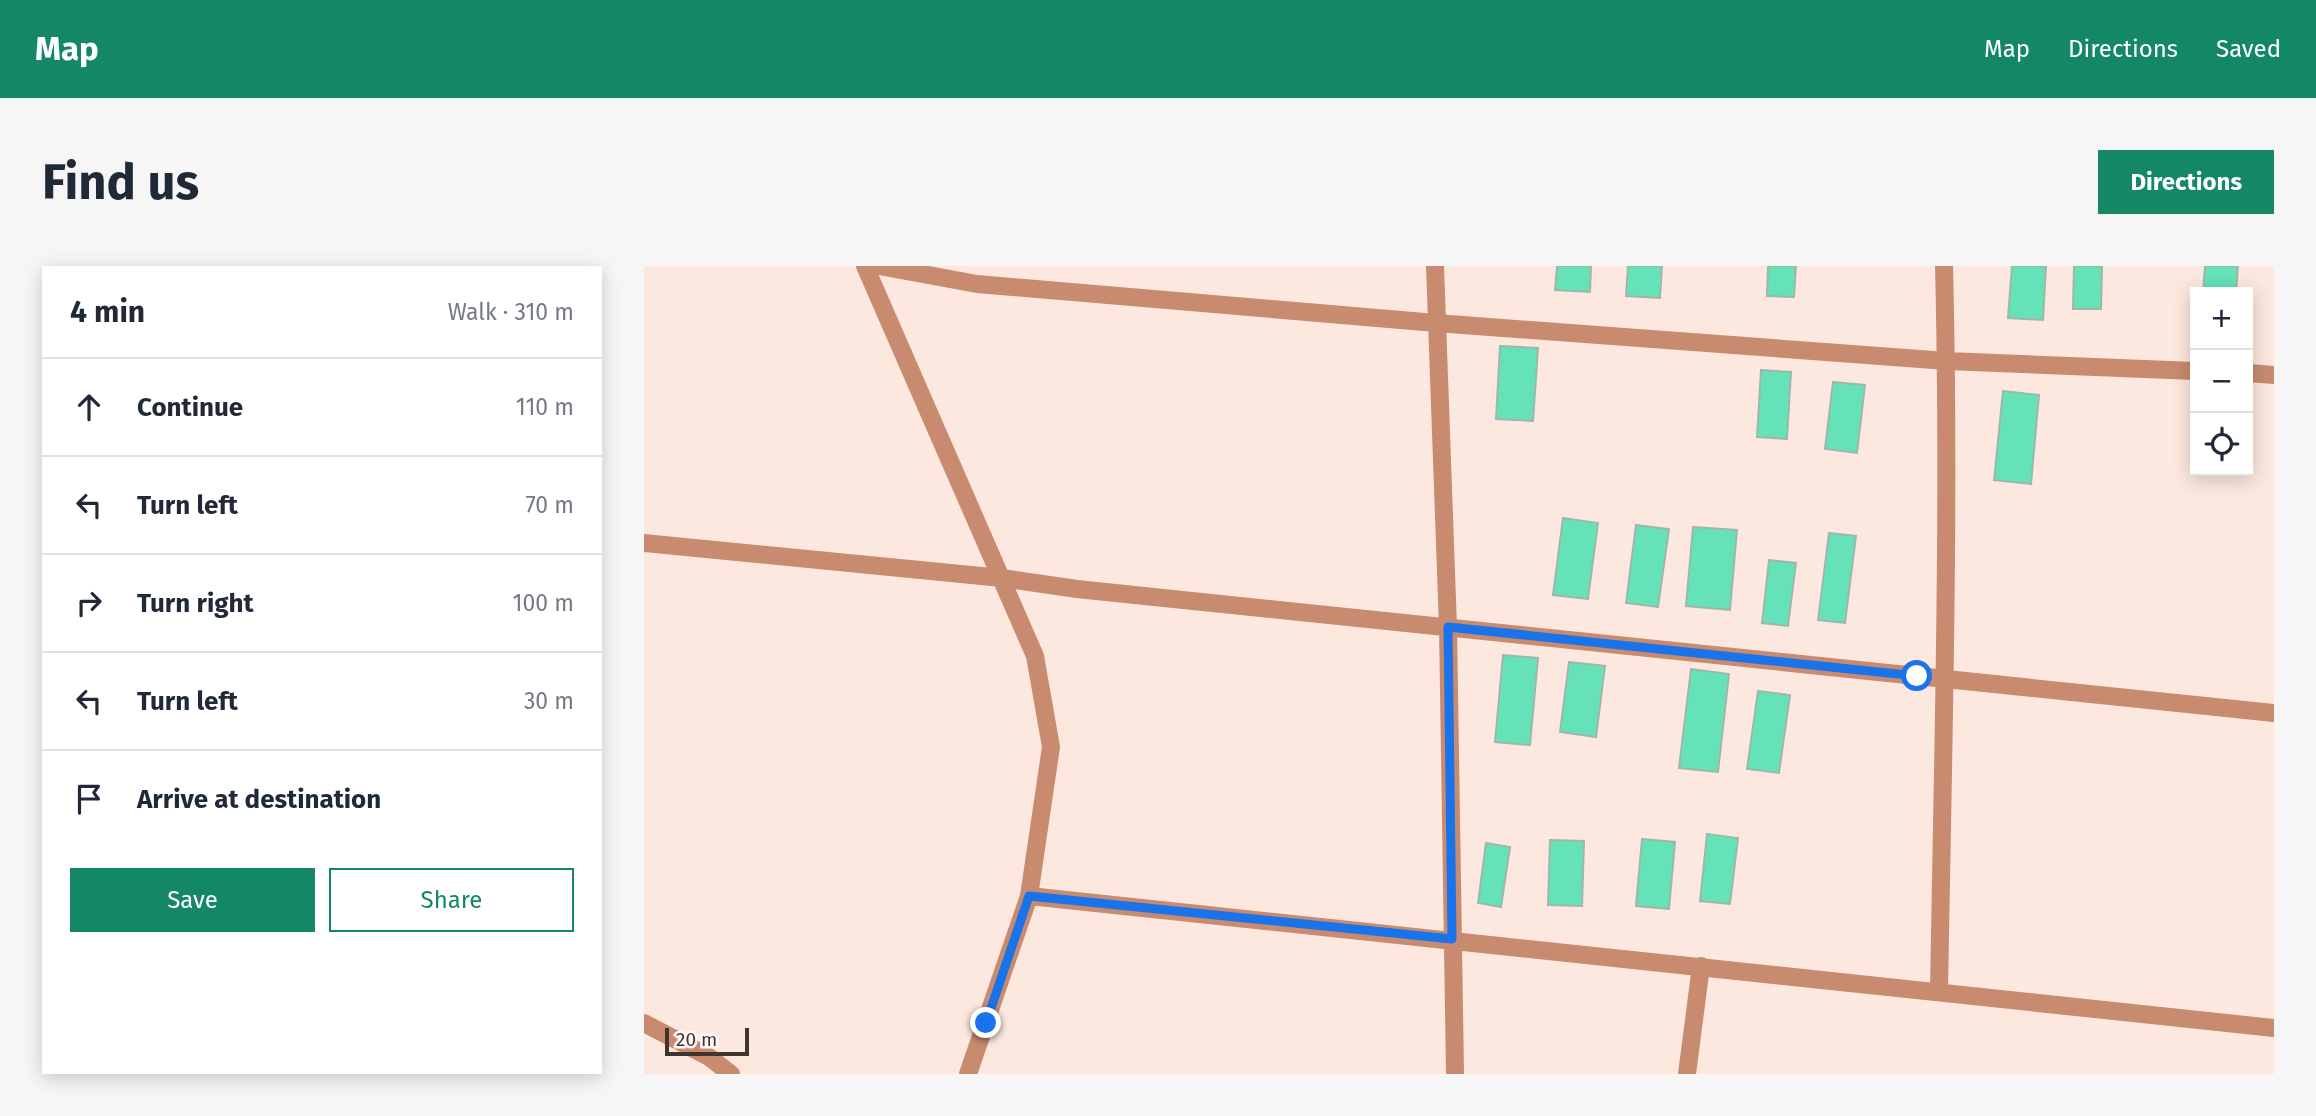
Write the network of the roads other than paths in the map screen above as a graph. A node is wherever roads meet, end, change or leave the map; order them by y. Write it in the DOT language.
graph roads {
  1 [pos="866,266"];
  2 [pos="879,266"];
  3 [pos="1435,266"];
  4 [pos="1944,266"];
  5 [pos="1436,323"];
  6 [pos="1947,361"];
  7 [pos="2190,371"];
  8 [pos="2253,373"];
  9 [pos="2274,374"];
  10 [pos="644,543"];
  11 [pos="1002,578"];
  12 [pos="1448,627"];
  13 [pos="1945,679"];
  14 [pos="2274,713"];
  15 [pos="1029,896"];
  16 [pos="1452,939"];
  17 [pos="1701,966"];
  18 [pos="1939,992"];
  19 [pos="644,1023"];
  20 [pos="2274,1028"];
  21 [pos="731,1074"];
  22 [pos="968,1074"];
  23 [pos="1455,1074"];
  24 [pos="1687,1074"];
  1 -- 11 [label="street"];
  2 -- 5 [label="street"];
  3 -- 5 [label="street"];
  4 -- 6 [label="street"];
  5 -- 6 [label="street"];
  5 -- 12 [label="street"];
  6 -- 7 [label="street"];
  6 -- 13 [label="street"];
  8 -- 9 [label="street"];
  10 -- 11 [label="street"];
  11 -- 12 [label="street"];
  11 -- 15 [label="street"];
  12 -- 13 [label="street"];
  12 -- 16 [label="street"];
  13 -- 14 [label="street"];
  13 -- 18 [label="street"];
  15 -- 16 [label="street"];
  15 -- 22 [label="street"];
  16 -- 17 [label="street"];
  16 -- 23 [label="street"];
  17 -- 18 [label="street"];
  17 -- 24 [label="street"];
  18 -- 20 [label="street"];
  19 -- 21 [label="street"];
}
